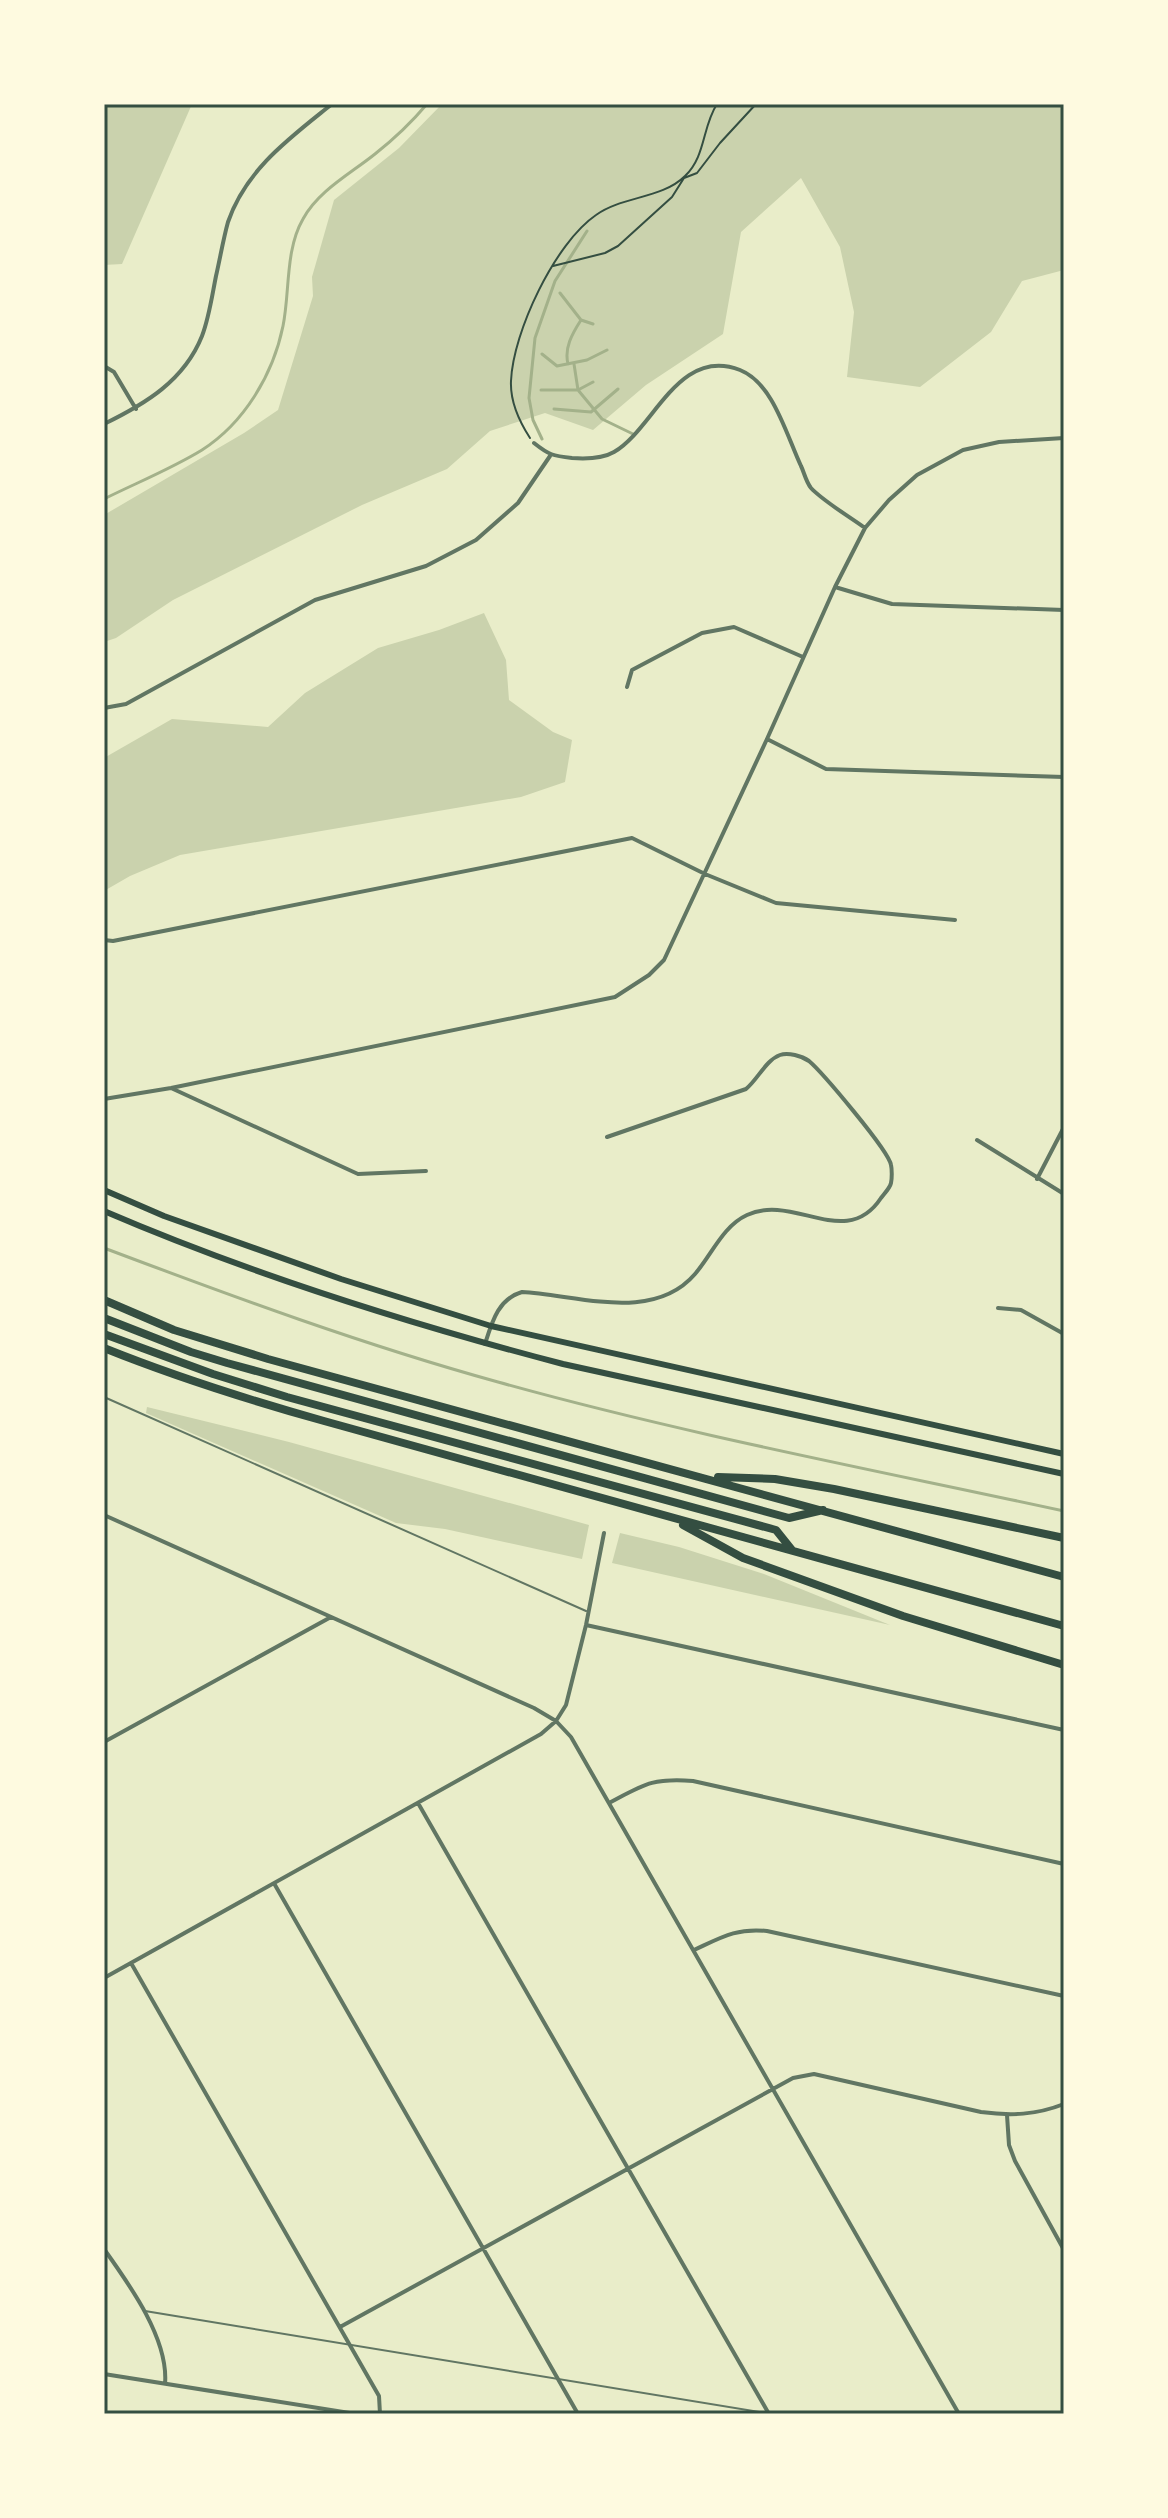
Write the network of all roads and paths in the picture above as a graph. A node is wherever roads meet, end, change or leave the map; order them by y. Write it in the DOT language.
graph roads {
  1 [pos="332,104"];
  2 [pos="717,104"];
  3 [pos="756,104"];
  4 [pos="684,178"];
  5 [pos="552,266"];
  6 [pos="104,366"];
  7 [pos="136,409"];
  8 [pos="104,424"];
  9 [pos="1064,438"];
  10 [pos="534,443"];
  11 [pos="550,456"];
  12 [pos="865,528"];
  13 [pos="835,587"];
  14 [pos="1064,610"];
  15 [pos="803,657"];
  16 [pos="627,687"];
  17 [pos="104,708"];
  18 [pos="767,739"];
  19 [pos="1064,777"];
  20 [pos="705,874"];
  21 [pos="955,920"];
  22 [pos="104,940"];
  23 [pos="171,1088"];
  24 [pos="104,1099"];
  25 [pos="1064,1127"];
  26 [pos="607,1137"];
  27 [pos="977,1140"];
  28 [pos="426,1171"];
  29 [pos="1037,1179"];
  30 [pos="104,1190"];
  31 [pos="1064,1194"];
  32 [pos="104,1211"];
  33 [pos="104,1300"];
  34 [pos="998,1308"];
  35 [pos="104,1318"];
  36 [pos="491,1326"];
  37 [pos="104,1334"];
  38 [pos="1064,1334"];
  39 [pos="485,1344"];
  40 [pos="104,1348"];
  41 [pos="104,1397"];
  42 [pos="912,1420"];
  43 [pos="907,1440"];
  44 [pos="1064,1454"];
  45 [pos="1064,1474"];
  46 [pos="705,1477"];
  47 [pos="823,1509"];
  48 [pos="104,1515"];
  49 [pos="672,1519"];
  50 [pos="604,1533"];
  51 [pos="1064,1538"];
  52 [pos="792,1551"];
  53 [pos="1064,1577"];
  54 [pos="589,1612"];
  55 [pos="331,1617"];
  56 [pos="586,1625"];
  57 [pos="1064,1626"];
  58 [pos="1064,1665"];
  59 [pos="556,1721"];
  60 [pos="1064,1730"];
  61 [pos="104,1742"];
  62 [pos="418,1803"];
  63 [pos="609,1803"];
  64 [pos="1064,1864"];
  65 [pos="275,1884"];
  66 [pos="694,1951"];
  67 [pos="131,1963"];
  68 [pos="104,1978"];
  69 [pos="1064,1996"];
  70 [pos="774,2088"];
  71 [pos="1064,2104"];
  72 [pos="1007,2115"];
  73 [pos="629,2168"];
  74 [pos="104,2249"];
  75 [pos="484,2249"];
  76 [pos="1064,2250"];
  77 [pos="143,2311"];
  78 [pos="340,2327"];
  79 [pos="350,2345"];
  80 [pos="104,2374"];
  81 [pos="557,2378"];
  82 [pos="165,2384"];
  83 [pos="356,2414"];
  84 [pos="380,2414"];
  85 [pos="578,2414"];
  86 [pos="769,2414"];
  87 [pos="959,2414"];
  1 -- 7 [label="street"];
  2 -- 4 [label="path"];
  3 -- 4 [label="path"];
  4 -- 5 [label="path"];
  4 -- 5 [label="path"];
  5 -- 10 [label="path"];
  6 -- 7 [label="street"];
  7 -- 8 [label="street"];
  9 -- 12 [label="street"];
  10 -- 11 [label="street"];
  11 -- 12 [label="street"];
  11 -- 17 [label="street"];
  12 -- 13 [label="street"];
  13 -- 14 [label="street"];
  13 -- 15 [label="street"];
  15 -- 16 [label="street"];
  15 -- 18 [label="street"];
  18 -- 19 [label="street"];
  18 -- 20 [label="street"];
  20 -- 21 [label="street"];
  20 -- 22 [label="street"];
  20 -- 23 [label="street"];
  23 -- 24 [label="street"];
  23 -- 28 [label="street"];
  25 -- 29 [label="street"];
  26 -- 36 [label="street"];
  27 -- 29 [label="street"];
  29 -- 31 [label="street"];
  30 -- 36 [label="main road"];
  32 -- 39 [label="main road"];
  33 -- 46 [label="highway"];
  34 -- 38 [label="street"];
  35 -- 47 [label="highway"];
  36 -- 39 [label="street"];
  36 -- 42 [label="main road"];
  37 -- 52 [label="highway"];
  39 -- 43 [label="main road"];
  40 -- 49 [label="highway"];
  41 -- 54 [label="lane"];
  42 -- 43 [label="main road"];
  42 -- 44 [label="main road"];
  43 -- 45 [label="main road"];
  46 -- 47 [label="highway"];
  46 -- 51 [label="highway"];
  47 -- 53 [label="highway"];
  48 -- 55 [label="street"];
  49 -- 52 [label="highway"];
  49 -- 58 [label="highway"];
  50 -- 54 [label="street"];
  52 -- 57 [label="highway"];
  54 -- 56 [label="street"];
  55 -- 59 [label="street"];
  55 -- 61 [label="street"];
  56 -- 59 [label="street"];
  56 -- 60 [label="street"];
  59 -- 62 [label="street"];
  59 -- 63 [label="street"];
  62 -- 65 [label="street"];
  62 -- 73 [label="street"];
  63 -- 64 [label="street"];
  63 -- 66 [label="street"];
  65 -- 67 [label="street"];
  65 -- 75 [label="street"];
  66 -- 69 [label="street"];
  66 -- 70 [label="street"];
  67 -- 68 [label="street"];
  67 -- 78 [label="street"];
  70 -- 72 [label="street"];
  70 -- 73 [label="street"];
  70 -- 87 [label="street"];
  71 -- 72 [label="street"];
  72 -- 76 [label="street"];
  73 -- 75 [label="street"];
  73 -- 86 [label="street"];
  74 -- 77 [label="street"];
  75 -- 78 [label="street"];
  75 -- 81 [label="street"];
  77 -- 79 [label="lane"];
  77 -- 82 [label="street"];
  78 -- 79 [label="street"];
  79 -- 81 [label="lane"];
  79 -- 84 [label="street"];
  80 -- 82 [label="street"];
  81 -- 85 [label="street"];
  81 -- 86 [label="lane"];
  82 -- 83 [label="street"];
}
